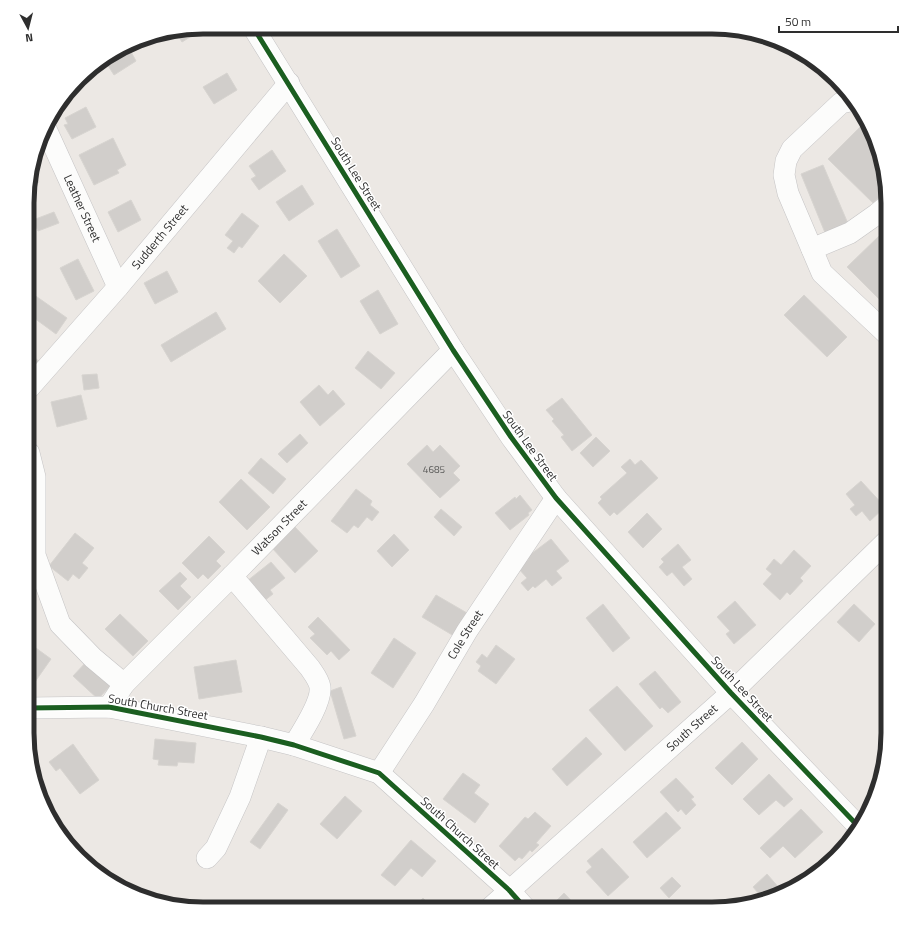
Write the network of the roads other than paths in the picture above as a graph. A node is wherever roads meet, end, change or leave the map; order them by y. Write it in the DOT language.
graph roads {
  1 [pos="258,34"];
  2 [pos="289,83"];
  3 [pos="847,102"];
  4 [pos="49,135"];
  5 [pos="881,217"];
  6 [pos="812,249"];
  7 [pos="118,287"];
  8 [pos="881,328"];
  9 [pos="453,350"];
  10 [pos="34,382"];
  11 [pos="34,473"];
  12 [pos="556,498"];
  13 [pos="881,547"];
  14 [pos="232,576"];
  15 [pos="124,684"];
  16 [pos="731,693"];
  17 [pos="109,707"];
  18 [pos="34,708"];
  19 [pos="261,736"];
  20 [pos="294,745"];
  21 [pos="379,773"];
  22 [pos="855,823"];
  23 [pos="207,858"];
  24 [pos="509,890"];
  25 [pos="496,902"];
  26 [pos="520,902"];
  1 -- 2 [label="street, South Lee Street"];
  2 -- 7 [label="street, Sudderth Street"];
  2 -- 9 [label="street, South Lee Street"];
  3 -- 6 [label="street"];
  4 -- 7 [label="street, Leather Street"];
  5 -- 6 [label="street"];
  6 -- 8 [label="street"];
  7 -- 10 [label="street, Sudderth Street"];
  9 -- 12 [label="street, South Lee Street"];
  9 -- 14 [label="street, Watson Street"];
  11 -- 15 [label="street"];
  12 -- 16 [label="street, South Lee Street"];
  12 -- 21 [label="street, Cole Street"];
  13 -- 16 [label="street, South Street"];
  14 -- 15 [label="street, Watson Street"];
  14 -- 20 [label="street"];
  15 -- 17 [label="street, Watson Street"];
  16 -- 22 [label="street, South Lee Street"];
  16 -- 24 [label="street, South Street"];
  17 -- 18 [label="street, South Church Street"];
  17 -- 19 [label="street, South Church Street"];
  19 -- 20 [label="street"];
  19 -- 23 [label="street"];
  20 -- 21 [label="street"];
  21 -- 24 [label="street, South Church Street"];
  24 -- 25 [label="street, South Street"];
  24 -- 26 [label="street, South Church Street"];
}
